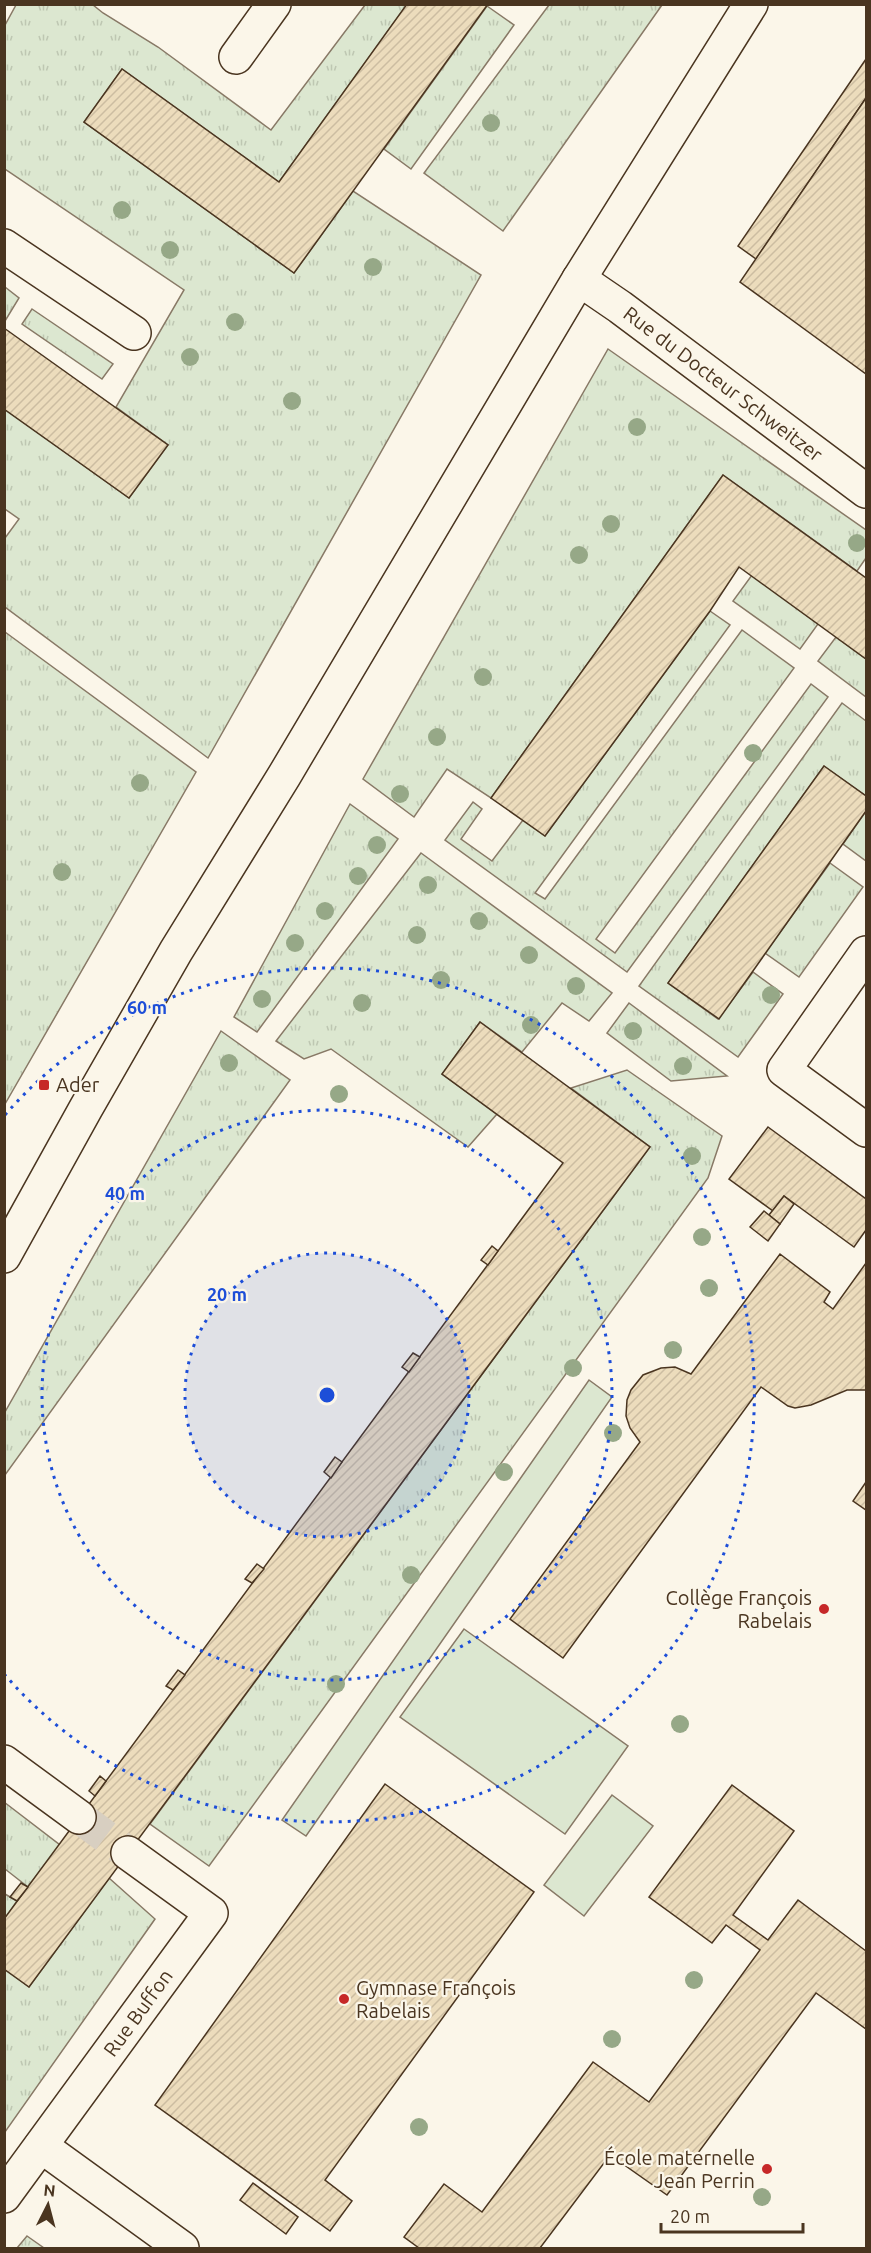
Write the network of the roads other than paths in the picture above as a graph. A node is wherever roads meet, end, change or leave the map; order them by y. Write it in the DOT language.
graph roads {
  1 [pos="274,4"];
  2 [pos="751,4"];
  3 [pos="236,57"];
  4 [pos="4,246"];
  5 [pos="579,279"];
  6 [pos="134,333"];
  7 [pos="867,491"];
  8 [pos="867,953"];
  9 [pos="867,1130"];
  10 [pos="4,1256"];
  11 [pos="4,1762"];
  12 [pos="79,1817"];
  13 [pos="128,1853"];
  14 [pos="41,2146"];
  15 [pos="4,2196"];
  16 [pos="182,2248"];
  1 -- 3 [label="street"];
  2 -- 5 [label="street"];
  4 -- 6 [label="street"];
  5 -- 7 [label="street, Rue du Docteur Schweitzer"];
  5 -- 10 [label="street"];
  8 -- 9 [label="street"];
  11 -- 12 [label="street"];
  13 -- 14 [label="street, Rue Buffon"];
  14 -- 15 [label="street, Rue Buffon"];
  14 -- 16 [label="street"];
}
